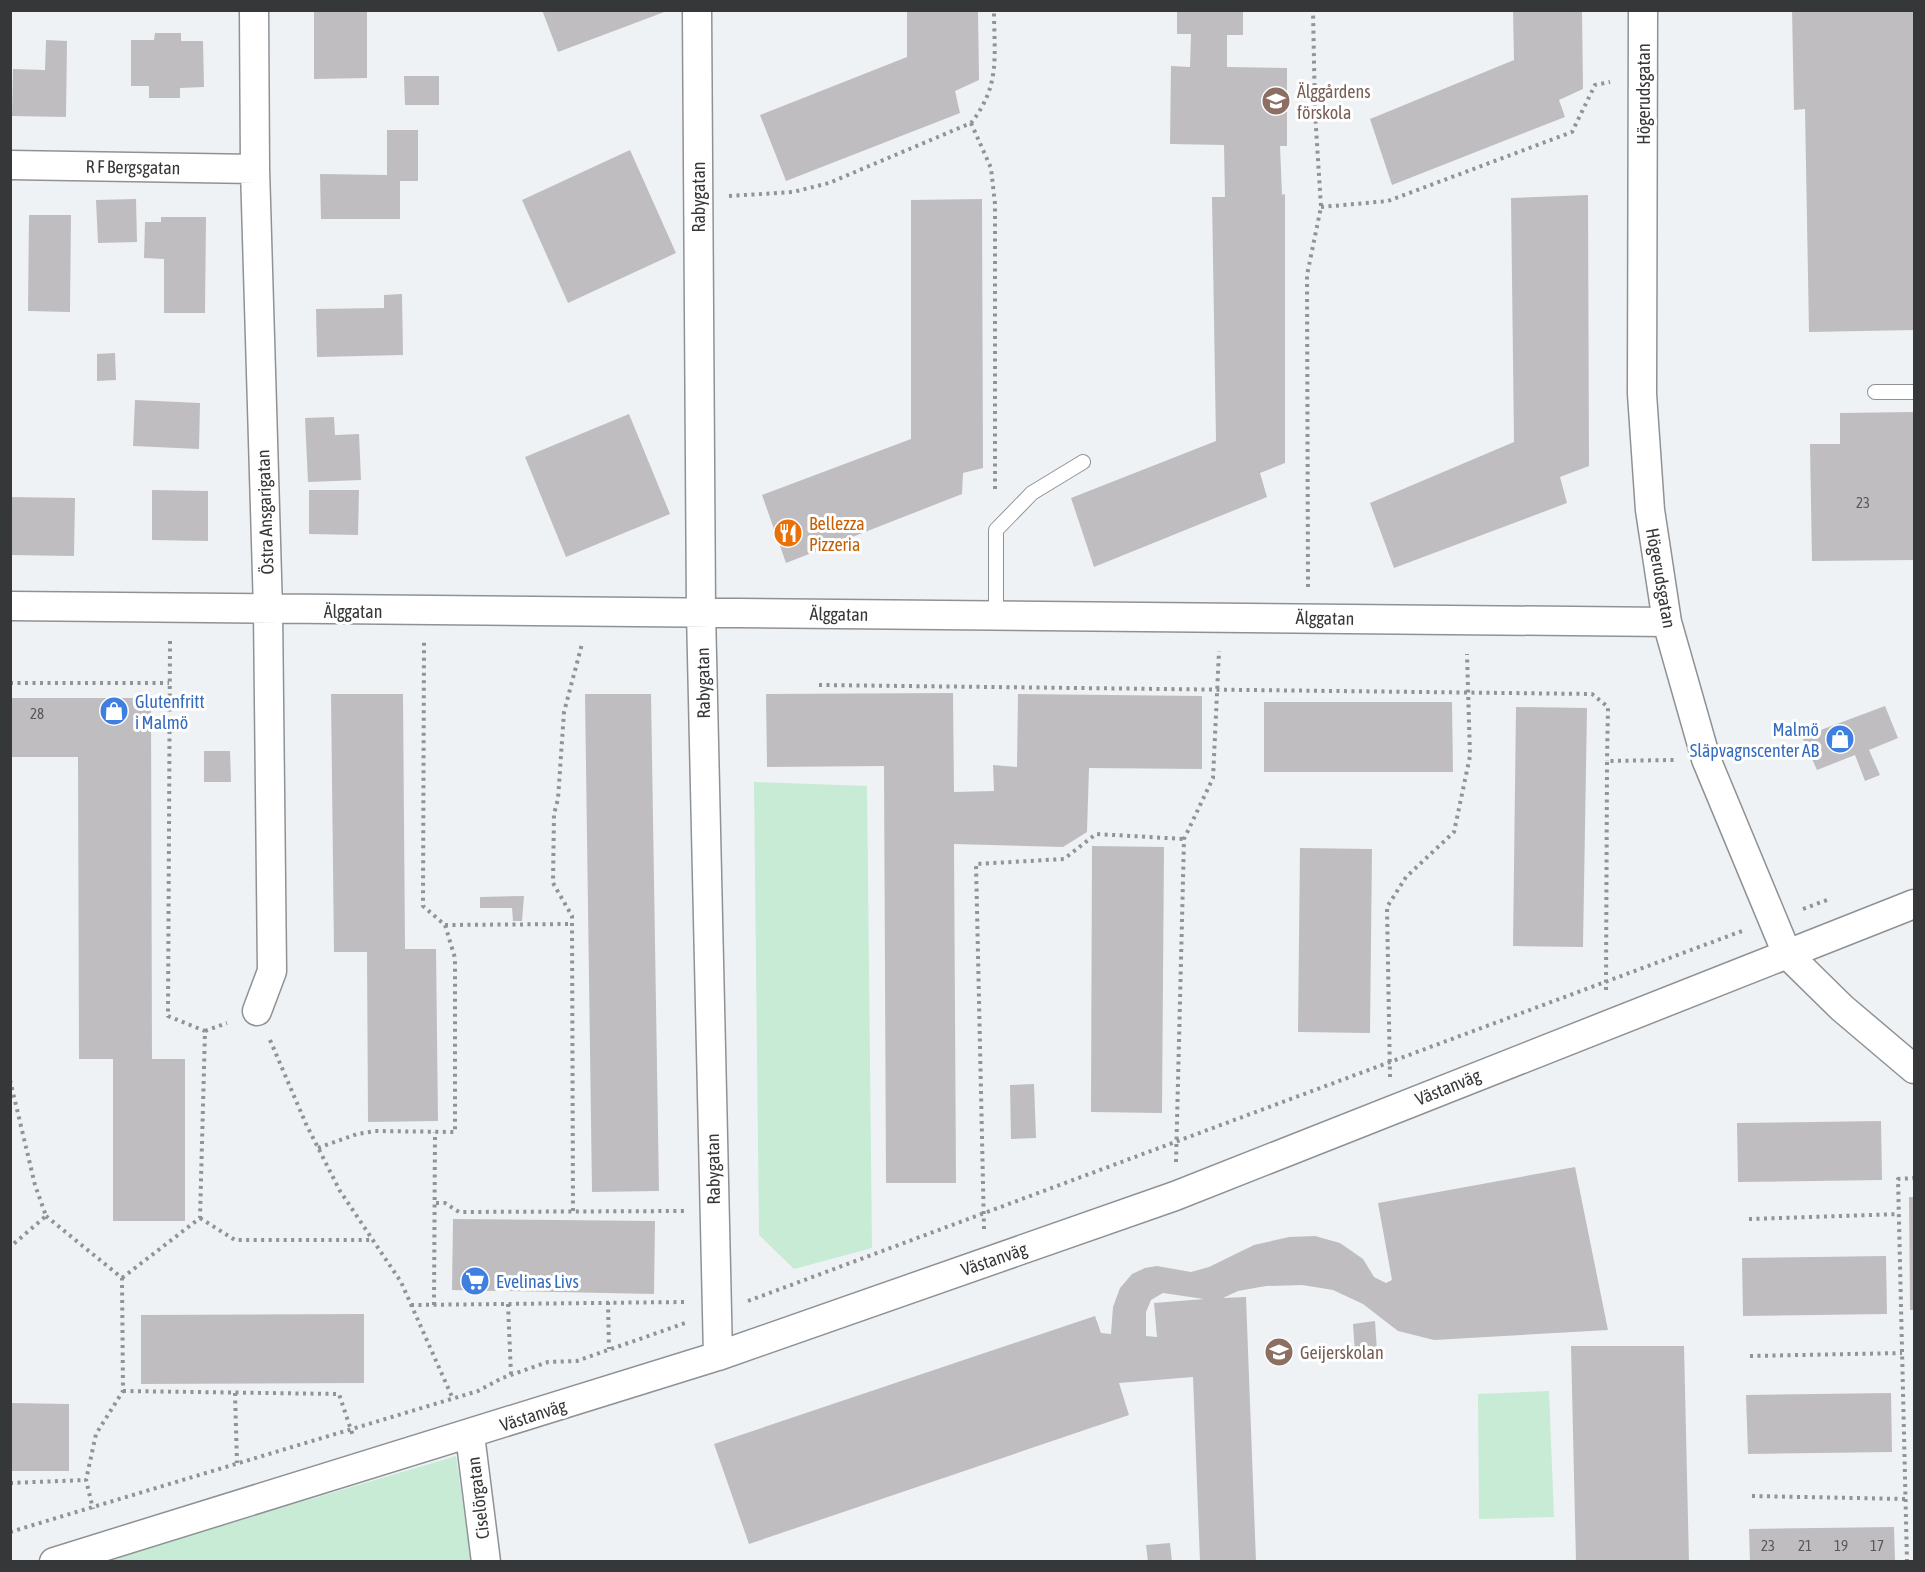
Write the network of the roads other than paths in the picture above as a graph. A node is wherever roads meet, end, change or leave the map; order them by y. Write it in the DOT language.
graph roads {
  1 [pos="254,10"];
  2 [pos="697,10"];
  3 [pos="1643,10"];
  4 [pos="10,165"];
  5 [pos="255,169"];
  6 [pos="1875,392"];
  7 [pos="1914,392"];
  8 [pos="1083,462"];
  9 [pos="10,606"];
  10 [pos="268,610"];
  11 [pos="701,612"];
  12 [pos="996,615"];
  13 [pos="1667,622"];
  14 [pos="1914,904"];
  15 [pos="1787,954"];
  16 [pos="257,1011"];
  17 [pos="1914,1069"];
  18 [pos="718,1356"];
  19 [pos="470,1435"];
  20 [pos="54,1562"];
  21 [pos="486,1562"];
  1 -- 5 [label="street, Östra Ansgarigatan"];
  2 -- 11 [label="street, Rabygatan"];
  3 -- 13 [label="street, Högerudsgatan"];
  4 -- 5 [label="street, R F Bergsgatan"];
  5 -- 10 [label="street, Östra Ansgarigatan"];
  6 -- 7 [label="lane"];
  8 -- 12 [label="lane"];
  9 -- 10 [label="street, Älggatan"];
  10 -- 11 [label="street, Älggatan"];
  10 -- 16 [label="street, Östra Ansgarigatan"];
  11 -- 12 [label="street, Älggatan"];
  11 -- 18 [label="street, Rabygatan"];
  12 -- 13 [label="street, Älggatan"];
  13 -- 15 [label="street, Högerudsgatan"];
  14 -- 15 [label="street, Västanväg"];
  15 -- 17 [label="street, Högerudsgatan"];
  15 -- 18 [label="street, Västanväg"];
  18 -- 19 [label="street, Västanväg"];
  19 -- 20 [label="street, Västanväg"];
  19 -- 21 [label="street, Ciselörgatan"];
}
